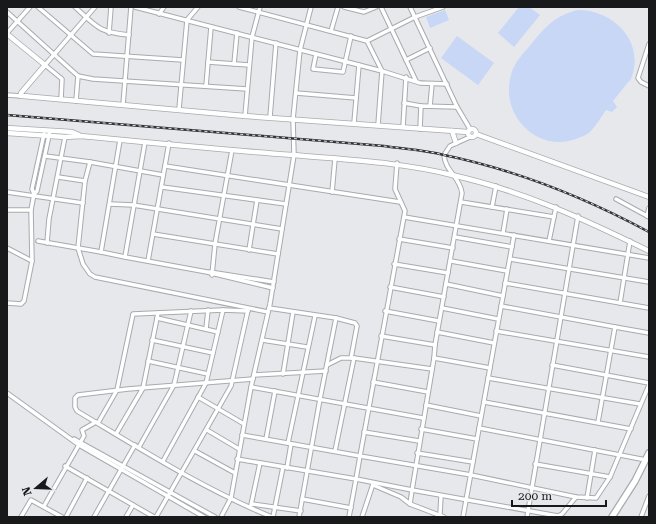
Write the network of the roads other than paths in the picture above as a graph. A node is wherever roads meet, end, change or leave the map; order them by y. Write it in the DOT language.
graph roads {
  1 [pos="30,7"];
  2 [pos="38,7"];
  3 [pos="75,7"];
  4 [pos="95,7"];
  5 [pos="111,7"];
  6 [pos="131,7"];
  7 [pos="135,7"];
  8 [pos="164,7"];
  9 [pos="198,7"];
  10 [pos="239,7"];
  11 [pos="260,7"];
  12 [pos="311,7"];
  13 [pos="338,7"];
  14 [pos="344,7"];
  15 [pos="376,7"];
  16 [pos="381,7"];
  17 [pos="410,7"];
  18 [pos="443,7"];
  19 [pos="352,8"];
  20 [pos="7,12"];
  21 [pos="259,12"];
  22 [pos="159,14"];
  23 [pos="86,17"];
  24 [pos="415,18"];
  25 [pos="187,20"];
  26 [pos="18,21"];
  27 [pos="306,24"];
  28 [pos="211,27"];
  29 [pos="391,28"];
  30 [pos="331,31"];
  31 [pos="109,33"];
  32 [pos="237,33"];
  33 [pos="7,34"];
  34 [pos="70,35"];
  35 [pos="129,35"];
  36 [pos="351,36"];
  37 [pos="252,37"];
  38 [pos="367,40"];
  39 [pos="276,43"];
  40 [pos="649,44"];
  41 [pos="430,48"];
  42 [pos="300,50"];
  43 [pos="55,54"];
  44 [pos="316,54"];
  45 [pos="127,57"];
  46 [pos="183,60"];
  47 [pos="406,60"];
  48 [pos="344,61"];
  49 [pos="208,62"];
  50 [pos="234,64"];
  51 [pos="249,65"];
  52 [pos="359,65"];
  53 [pos="45,66"];
  54 [pos="382,71"];
  55 [pos="78,76"];
  56 [pos="406,77"];
  57 [pos="124,81"];
  58 [pos="416,81"];
  59 [pos="181,84"];
  60 [pos="432,84"];
  61 [pos="447,84"];
  62 [pos="206,86"];
  63 [pos="649,86"];
  64 [pos="247,89"];
  65 [pos="296,93"];
  66 [pos="7,95"];
  67 [pos="21,96"];
  68 [pos="356,98"];
  69 [pos="60,99"];
  70 [pos="76,101"];
  71 [pos="404,103"];
  72 [pos="123,105"];
  73 [pos="421,106"];
  74 [pos="430,106"];
  75 [pos="457,107"];
  76 [pos="179,109"];
  77 [pos="245,116"];
  78 [pos="270,117"];
  79 [pos="293,119"];
  80 [pos="354,122"];
  81 [pos="378,125"];
  82 [pos="7,128"];
  83 [pos="403,128"];
  84 [pos="420,129"];
  85 [pos="452,132"];
  86 [pos="7,133"];
  87 [pos="47,133"];
  88 [pos="469,133"];
  89 [pos="82,136"];
  90 [pos="65,137"];
  91 [pos="120,140"];
  92 [pos="145,142"];
  93 [pos="169,143"];
  94 [pos="456,143"];
  95 [pos="232,150"];
  96 [pos="294,155"];
  97 [pos="45,156"];
  98 [pos="61,158"];
  99 [pos="336,158"];
  100 [pos="90,162"];
  101 [pos="397,163"];
  102 [pos="165,166"];
  103 [pos="116,168"];
  104 [pos="140,170"];
  105 [pos="227,174"];
  106 [pos="164,175"];
  107 [pos="452,175"];
  108 [pos="58,177"];
  109 [pos="85,181"];
  110 [pos="289,186"];
  111 [pos="496,186"];
  112 [pos="162,187"];
  113 [pos="7,192"];
  114 [pos="332,192"];
  115 [pos="34,194"];
  116 [pos="223,195"];
  117 [pos="649,197"];
  118 [pos="54,198"];
  119 [pos="616,199"];
  120 [pos="258,200"];
  121 [pos="83,202"];
  122 [pos="400,202"];
  123 [pos="461,202"];
  124 [pos="110,204"];
  125 [pos="286,204"];
  126 [pos="133,205"];
  127 [pos="492,207"];
  128 [pos="556,207"];
  129 [pos="649,208"];
  130 [pos="156,209"];
  131 [pos="7,210"];
  132 [pos="31,210"];
  133 [pos="507,210"];
  134 [pos="578,216"];
  135 [pos="648,216"];
  136 [pos="404,217"];
  137 [pos="554,217"];
  138 [pos="219,218"];
  139 [pos="253,224"];
  140 [pos="457,226"];
  141 [pos="282,229"];
  142 [pos="503,233"];
  143 [pos="153,234"];
  144 [pos="514,235"];
  145 [pos="455,237"];
  146 [pos="399,239"];
  147 [pos="38,241"];
  148 [pos="549,241"];
  149 [pos="630,242"];
  150 [pos="47,243"];
  151 [pos="215,244"];
  152 [pos="573,245"];
  153 [pos="512,247"];
  154 [pos="7,248"];
  155 [pos="78,248"];
  156 [pos="453,248"];
  157 [pos="250,250"];
  158 [pos="649,251"];
  159 [pos="101,252"];
  160 [pos="278,254"];
  161 [pos="628,254"];
  162 [pos="125,256"];
  163 [pos="649,258"];
  164 [pos="510,259"];
  165 [pos="32,261"];
  166 [pos="148,261"];
  167 [pos="451,261"];
  168 [pos="394,264"];
  169 [pos="569,268"];
  170 [pos="507,271"];
  171 [pos="212,273"];
  172 [pos="448,273"];
  173 [pos="624,278"];
  174 [pos="244,279"];
  175 [pos="274,282"];
  176 [pos="649,282"];
  177 [pos="505,283"];
  178 [pos="446,284"];
  179 [pos="390,287"];
  180 [pos="273,288"];
  181 [pos="565,294"];
  182 [pos="503,296"];
  183 [pos="444,297"];
  184 [pos="7,303"];
  185 [pos="620,303"];
  186 [pos="501,306"];
  187 [pos="442,308"];
  188 [pos="649,308"];
  189 [pos="208,310"];
  190 [pos="223,310"];
  191 [pos="248,310"];
  192 [pos="269,310"];
  193 [pos="191,311"];
  194 [pos="158,312"];
  195 [pos="293,312"];
  196 [pos="385,312"];
  197 [pos="315,316"];
  198 [pos="561,316"];
  199 [pos="157,318"];
  200 [pos="336,318"];
  201 [pos="498,319"];
  202 [pos="440,322"];
  203 [pos="188,324"];
  204 [pos="615,327"];
  205 [pos="206,329"];
  206 [pos="496,331"];
  207 [pos="218,332"];
  208 [pos="438,332"];
  209 [pos="649,333"];
  210 [pos="381,336"];
  211 [pos="152,340"];
  212 [pos="262,340"];
  213 [pos="556,341"];
  214 [pos="494,342"];
  215 [pos="288,344"];
  216 [pos="435,345"];
  217 [pos="183,346"];
  218 [pos="307,347"];
  219 [pos="611,350"];
  220 [pos="213,353"];
  221 [pos="649,357"];
  222 [pos="352,358"];
  223 [pos="434,358"];
  224 [pos="148,361"];
  225 [pos="376,361"];
  226 [pos="327,365"];
  227 [pos="552,365"];
  228 [pos="178,368"];
  229 [pos="490,368"];
  230 [pos="432,369"];
  231 [pos="326,371"];
  232 [pos="303,373"];
  233 [pos="208,374"];
  234 [pos="283,374"];
  235 [pos="606,374"];
  236 [pos="254,377"];
  237 [pos="488,378"];
  238 [pos="233,381"];
  239 [pos="373,382"];
  240 [pos="206,383"];
  241 [pos="649,384"];
  242 [pos="174,385"];
  243 [pos="251,387"];
  244 [pos="143,388"];
  245 [pos="548,389"];
  246 [pos="117,390"];
  247 [pos="275,391"];
  248 [pos="428,392"];
  249 [pos="7,393"];
  250 [pos="297,396"];
  251 [pos="198,397"];
  252 [pos="602,398"];
  253 [pos="320,400"];
  254 [pos="484,402"];
  255 [pos="640,404"];
  256 [pos="343,405"];
  257 [pos="426,405"];
  258 [pos="368,408"];
  259 [pos="219,409"];
  260 [pos="543,414"];
  261 [pos="481,416"];
  262 [pos="423,418"];
  263 [pos="97,422"];
  264 [pos="598,422"];
  265 [pos="244,424"];
  266 [pos="479,428"];
  267 [pos="421,429"];
  268 [pos="631,429"];
  269 [pos="206,430"];
  270 [pos="364,432"];
  271 [pos="116,434"];
  272 [pos="242,435"];
  273 [pos="266,439"];
  274 [pos="477,439"];
  275 [pos="539,440"];
  276 [pos="419,441"];
  277 [pos="80,443"];
  278 [pos="289,443"];
  279 [pos="135,445"];
  280 [pos="139,447"];
  281 [pos="311,447"];
  282 [pos="239,449"];
  283 [pos="595,450"];
  284 [pos="195,451"];
  285 [pos="335,451"];
  286 [pos="417,453"];
  287 [pos="620,455"];
  288 [pos="648,455"];
  289 [pos="360,456"];
  290 [pos="237,460"];
  291 [pos="163,461"];
  292 [pos="474,462"];
  293 [pos="260,463"];
  294 [pos="415,464"];
  295 [pos="535,464"];
  296 [pos="65,466"];
  297 [pos="285,467"];
  298 [pos="122,468"];
  299 [pos="306,471"];
  300 [pos="182,472"];
  301 [pos="235,473"];
  302 [pos="591,474"];
  303 [pos="471,475"];
  304 [pos="610,477"];
  305 [pos="87,478"];
  306 [pos="356,479"];
  307 [pos="373,484"];
  308 [pos="532,488"];
  309 [pos="412,490"];
  310 [pos="108,491"];
  311 [pos="170,492"];
  312 [pos="441,496"];
  313 [pos="649,496"];
  314 [pos="168,497"];
  315 [pos="576,497"];
  316 [pos="231,498"];
  317 [pos="587,498"];
  318 [pos="302,499"];
  319 [pos="467,500"];
  320 [pos="252,504"];
  321 [pos="410,504"];
  322 [pos="133,505"];
  323 [pos="44,506"];
  324 [pos="251,508"];
  325 [pos="276,508"];
  326 [pos="351,508"];
  327 [pos="528,510"];
  328 [pos="300,511"];
  329 [pos="440,514"];
  330 [pos="21,517"];
  331 [pos="62,517"];
  332 [pos="66,517"];
  333 [pos="94,517"];
  334 [pos="126,517"];
  335 [pos="155,517"];
  336 [pos="204,517"];
  337 [pos="215,517"];
  338 [pos="221,517"];
  339 [pos="273,517"];
  340 [pos="299,517"];
  341 [pos="349,517"];
  342 [pos="362,517"];
  343 [pos="444,517"];
  344 [pos="463,517"];
  345 [pos="527,517"];
  346 [pos="612,517"];
  347 [pos="641,517"];
  1 -- 26 [label="street"];
  2 -- 34 [label="street"];
  3 -- 23 [label="street"];
  4 -- 23 [label="street"];
  5 -- 31 [label="street"];
  6 -- 35 [label="street"];
  7 -- 22 [label="street"];
  8 -- 22 [label="street"];
  9 -- 25 [label="street"];
  10 -- 21 [label="street"];
  11 -- 21 [label="street"];
  12 -- 27 [label="street"];
  13 -- 30 [label="street"];
  14 -- 19 [label="street"];
  15 -- 19 [label="street"];
  16 -- 29 [label="street"];
  17 -- 24 [label="street"];
  18 -- 24 [label="street"];
  20 -- 26 [label="street"];
  21 -- 27 [label="street"];
  21 -- 37 [label="street"];
  22 -- 25 [label="street"];
  23 -- 31 [label="street"];
  23 -- 34 [label="street"];
  24 -- 29 [label="street"];
  24 -- 41 [label="street"];
  25 -- 28 [label="street"];
  25 -- 46 [label="street"];
  26 -- 33 [label="street"];
  26 -- 43 [label="street"];
  27 -- 30 [label="street"];
  27 -- 42 [label="street"];
  28 -- 32 [label="street"];
  28 -- 49 [label="street"];
  29 -- 38 [label="street"];
  29 -- 47 [label="street"];
  30 -- 36 [label="street"];
  31 -- 35 [label="street"];
  32 -- 37 [label="street"];
  32 -- 50 [label="street"];
  33 -- 53 [label="street"];
  34 -- 43 [label="street"];
  34 -- 45 [label="street"];
  35 -- 45 [label="street"];
  36 -- 38 [label="street"];
  36 -- 48 [label="street"];
  37 -- 39 [label="street"];
  37 -- 51 [label="street"];
  38 -- 54 [label="street"];
  39 -- 42 [label="street"];
  39 -- 78 [label="street"];
  40 -- 63 [label="street"];
  41 -- 47 [label="street"];
  41 -- 61 [label="street"];
  42 -- 44 [label="street"];
  42 -- 65 [label="street"];
  43 -- 53 [label="street"];
  43 -- 55 [label="street"];
  44 -- 48 [label="street"];
  44 -- 48 [label="street"];
  45 -- 46 [label="street"];
  45 -- 57 [label="street"];
  46 -- 59 [label="street"];
  47 -- 58 [label="street"];
  48 -- 52 [label="street"];
  49 -- 50 [label="street"];
  49 -- 62 [label="street"];
  50 -- 51 [label="street"];
  51 -- 64 [label="street"];
  52 -- 54 [label="street"];
  52 -- 68 [label="street"];
  53 -- 67 [label="street"];
  53 -- 69 [label="street"];
  54 -- 56 [label="street"];
  54 -- 81 [label="street"];
  55 -- 57 [label="street"];
  55 -- 70 [label="street"];
  56 -- 58 [label="street"];
  56 -- 71 [label="street"];
  57 -- 59 [label="street"];
  57 -- 72 [label="street"];
  58 -- 60 [label="street"];
  59 -- 62 [label="street"];
  59 -- 76 [label="street"];
  60 -- 61 [label="street"];
  60 -- 74 [label="street"];
  61 -- 75 [label="street"];
  62 -- 64 [label="street"];
  64 -- 77 [label="street"];
  65 -- 68 [label="street"];
  65 -- 79 [label="street"];
  66 -- 67 [label="street"];
  67 -- 69 [label="street"];
  68 -- 80 [label="street"];
  69 -- 70 [label="street"];
  70 -- 72 [label="street"];
  71 -- 73 [label="street"];
  71 -- 83 [label="street"];
  72 -- 76 [label="street"];
  73 -- 74 [label="street"];
  73 -- 84 [label="street"];
  74 -- 75 [label="street"];
  75 -- 88 [label="street"];
  76 -- 77 [label="street"];
  77 -- 78 [label="street"];
  78 -- 79 [label="street"];
  79 -- 80 [label="street"];
  79 -- 96 [label="street"];
  80 -- 81 [label="street"];
  81 -- 83 [label="street"];
  82 -- 87 [label="street"];
  83 -- 84 [label="street"];
  84 -- 85 [label="street"];
  85 -- 88 [label="street"];
  85 -- 94 [label="street"];
  86 -- 87 [label="street"];
  87 -- 89 [label="street"];
  87 -- 90 [label="street"];
  87 -- 97 [label="street"];
  87 -- 115 [label="street"];
  88 -- 94 [label="street"];
  88 -- 117 [label="street"];
  89 -- 90 [label="street"];
  89 -- 91 [label="street"];
  90 -- 98 [label="street"];
  91 -- 92 [label="street"];
  91 -- 103 [label="street"];
  92 -- 93 [label="street"];
  92 -- 104 [label="street"];
  93 -- 95 [label="street"];
  93 -- 102 [label="street"];
  94 -- 107 [label="street"];
  95 -- 96 [label="street"];
  95 -- 105 [label="street"];
  96 -- 99 [label="street"];
  96 -- 110 [label="street"];
  97 -- 98 [label="street"];
  97 -- 115 [label="street"];
  98 -- 100 [label="street"];
  98 -- 108 [label="street"];
  99 -- 101 [label="street"];
  99 -- 114 [label="street"];
  100 -- 103 [label="street"];
  100 -- 109 [label="street"];
  101 -- 107 [label="street"];
  101 -- 122 [label="street"];
  102 -- 105 [label="street"];
  102 -- 106 [label="street"];
  103 -- 104 [label="street"];
  103 -- 124 [label="street"];
  104 -- 106 [label="street"];
  104 -- 126 [label="street"];
  105 -- 110 [label="street"];
  105 -- 116 [label="street"];
  106 -- 112 [label="street"];
  107 -- 111 [label="street"];
  107 -- 123 [label="street"];
  108 -- 109 [label="street"];
  108 -- 118 [label="street"];
  109 -- 121 [label="street"];
  110 -- 114 [label="street"];
  110 -- 125 [label="street"];
  111 -- 127 [label="street"];
  111 -- 128 [label="street"];
  112 -- 116 [label="street"];
  112 -- 130 [label="street"];
  113 -- 115 [label="street"];
  114 -- 122 [label="street"];
  115 -- 118 [label="street"];
  115 -- 132 [label="street"];
  116 -- 120 [label="street"];
  116 -- 138 [label="street"];
  118 -- 121 [label="street"];
  118 -- 150 [label="street"];
  119 -- 135 [label="street"];
  120 -- 125 [label="street"];
  120 -- 139 [label="street"];
  121 -- 155 [label="street"];
  122 -- 136 [label="street"];
  123 -- 127 [label="street"];
  123 -- 140 [label="street"];
  124 -- 126 [label="street"];
  124 -- 159 [label="street"];
  125 -- 141 [label="street"];
  126 -- 130 [label="street"];
  126 -- 162 [label="street"];
  127 -- 133 [label="street"];
  128 -- 134 [label="street"];
  128 -- 137 [label="street"];
  129 -- 135 [label="street"];
  130 -- 138 [label="street"];
  130 -- 143 [label="street"];
  131 -- 132 [label="street"];
  132 -- 165 [label="street"];
  133 -- 137 [label="street"];
  133 -- 142 [label="street"];
  134 -- 149 [label="street"];
  134 -- 152 [label="street"];
  136 -- 140 [label="street"];
  136 -- 146 [label="street"];
  137 -- 148 [label="street"];
  138 -- 139 [label="street"];
  138 -- 151 [label="street"];
  139 -- 141 [label="street"];
  139 -- 157 [label="street"];
  140 -- 142 [label="street"];
  140 -- 145 [label="street"];
  141 -- 160 [label="street"];
  142 -- 144 [label="street"];
  143 -- 151 [label="street"];
  143 -- 166 [label="street"];
  144 -- 148 [label="street"];
  144 -- 153 [label="street"];
  145 -- 153 [label="street"];
  145 -- 156 [label="street"];
  146 -- 156 [label="street"];
  146 -- 168 [label="street"];
  147 -- 150 [label="street"];
  148 -- 152 [label="street"];
  149 -- 158 [label="street"];
  149 -- 161 [label="street"];
  150 -- 155 [label="street"];
  151 -- 157 [label="street"];
  151 -- 171 [label="street"];
  152 -- 161 [label="street"];
  152 -- 169 [label="street"];
  153 -- 164 [label="street"];
  154 -- 165 [label="street"];
  155 -- 159 [label="street"];
  155 -- 191 [label="street"];
  156 -- 167 [label="street"];
  157 -- 160 [label="street"];
  159 -- 162 [label="street"];
  160 -- 175 [label="street"];
  161 -- 163 [label="street"];
  161 -- 173 [label="street"];
  162 -- 166 [label="street"];
  164 -- 169 [label="street"];
  164 -- 170 [label="street"];
  165 -- 184 [label="street"];
  166 -- 171 [label="street"];
  167 -- 170 [label="street"];
  167 -- 172 [label="street"];
  168 -- 172 [label="street"];
  168 -- 179 [label="street"];
  169 -- 173 [label="street"];
  169 -- 181 [label="street"];
  170 -- 177 [label="street"];
  171 -- 174 [label="street"];
  172 -- 178 [label="street"];
  173 -- 176 [label="street"];
  173 -- 185 [label="street"];
  174 -- 175 [label="street"];
  174 -- 180 [label="street"];
  175 -- 180 [label="street"];
  177 -- 181 [label="street"];
  177 -- 182 [label="street"];
  178 -- 182 [label="street"];
  178 -- 183 [label="street"];
  179 -- 183 [label="street"];
  179 -- 196 [label="street"];
  180 -- 192 [label="street"];
  181 -- 185 [label="street"];
  181 -- 198 [label="street"];
  182 -- 186 [label="street"];
  183 -- 187 [label="street"];
  185 -- 188 [label="street"];
  186 -- 198 [label="street"];
  186 -- 201 [label="street"];
  187 -- 201 [label="street"];
  187 -- 202 [label="street"];
  189 -- 190 [label="street"];
  189 -- 193 [label="street"];
  189 -- 205 [label="street"];
  190 -- 191 [label="street"];
  190 -- 207 [label="street"];
  191 -- 192 [label="street"];
  191 -- 238 [label="street"];
  192 -- 195 [label="street"];
  192 -- 212 [label="street"];
  193 -- 194 [label="street"];
  193 -- 203 [label="street"];
  194 -- 199 [label="street"];
  194 -- 246 [label="street"];
  195 -- 197 [label="street"];
  195 -- 215 [label="street"];
  196 -- 202 [label="street"];
  196 -- 210 [label="street"];
  197 -- 200 [label="street"];
  197 -- 218 [label="street"];
  198 -- 204 [label="street"];
  198 -- 213 [label="street"];
  199 -- 203 [label="street"];
  199 -- 211 [label="street"];
  200 -- 222 [label="street"];
  200 -- 226 [label="street"];
  201 -- 206 [label="street"];
  202 -- 208 [label="street"];
  203 -- 205 [label="street"];
  203 -- 217 [label="street"];
  204 -- 209 [label="street"];
  204 -- 219 [label="street"];
  205 -- 207 [label="street"];
  206 -- 213 [label="street"];
  206 -- 214 [label="street"];
  207 -- 220 [label="street"];
  208 -- 214 [label="street"];
  208 -- 216 [label="street"];
  210 -- 216 [label="street"];
  210 -- 225 [label="street"];
  211 -- 217 [label="street"];
  211 -- 224 [label="street"];
  212 -- 215 [label="street"];
  212 -- 236 [label="street"];
  213 -- 219 [label="street"];
  213 -- 227 [label="street"];
  214 -- 229 [label="street"];
  215 -- 218 [label="street"];
  215 -- 234 [label="street"];
  216 -- 223 [label="street"];
  217 -- 220 [label="street"];
  217 -- 228 [label="street"];
  218 -- 232 [label="street"];
  219 -- 221 [label="street"];
  219 -- 235 [label="street"];
  220 -- 233 [label="street"];
  222 -- 225 [label="street"];
  222 -- 226 [label="street"];
  222 -- 256 [label="street"];
  223 -- 229 [label="street"];
  223 -- 230 [label="street"];
  224 -- 228 [label="street"];
  224 -- 244 [label="street"];
  225 -- 230 [label="street"];
  225 -- 239 [label="street"];
  226 -- 231 [label="street"];
  227 -- 235 [label="street"];
  227 -- 245 [label="street"];
  228 -- 233 [label="street"];
  228 -- 242 [label="street"];
  229 -- 237 [label="street"];
  230 -- 248 [label="street"];
  231 -- 232 [label="street"];
  231 -- 253 [label="street"];
  232 -- 234 [label="street"];
  232 -- 250 [label="street"];
  233 -- 240 [label="street"];
  234 -- 236 [label="street"];
  235 -- 241 [label="street"];
  235 -- 252 [label="street"];
  236 -- 238 [label="street"];
  236 -- 243 [label="street"];
  237 -- 245 [label="street"];
  237 -- 254 [label="street"];
  238 -- 240 [label="street"];
  238 -- 259 [label="street"];
  239 -- 248 [label="street"];
  239 -- 258 [label="street"];
  240 -- 242 [label="street"];
  240 -- 251 [label="street"];
  241 -- 255 [label="street"];
  242 -- 244 [label="street"];
  242 -- 280 [label="street"];
  243 -- 247 [label="street"];
  243 -- 265 [label="street"];
  244 -- 246 [label="street"];
  244 -- 271 [label="street"];
  245 -- 252 [label="street"];
  245 -- 260 [label="street"];
  246 -- 263 [label="street"];
  246 -- 263 [label="street"];
  247 -- 250 [label="street"];
  247 -- 273 [label="street"];
  248 -- 257 [label="street"];
  249 -- 277 [label="street"];
  250 -- 253 [label="street"];
  250 -- 278 [label="street"];
  251 -- 259 [label="street"];
  251 -- 291 [label="street"];
  252 -- 255 [label="street"];
  252 -- 264 [label="street"];
  253 -- 256 [label="street"];
  253 -- 281 [label="street"];
  254 -- 260 [label="street"];
  254 -- 261 [label="street"];
  255 -- 268 [label="street"];
  256 -- 258 [label="street"];
  256 -- 285 [label="street"];
  257 -- 261 [label="street"];
  257 -- 262 [label="street"];
  258 -- 262 [label="street"];
  258 -- 270 [label="street"];
  259 -- 265 [label="street"];
  259 -- 269 [label="street"];
  260 -- 264 [label="street"];
  260 -- 275 [label="street"];
  261 -- 266 [label="street"];
  262 -- 267 [label="street"];
  263 -- 271 [label="street"];
  263 -- 277 [label="street"];
  264 -- 268 [label="street"];
  265 -- 272 [label="street"];
  266 -- 274 [label="street"];
  266 -- 275 [label="street"];
  267 -- 274 [label="street"];
  267 -- 276 [label="street"];
  268 -- 287 [label="street"];
  269 -- 282 [label="street"];
  269 -- 284 [label="street"];
  270 -- 276 [label="street"];
  270 -- 289 [label="street"];
  271 -- 279 [label="street"];
  272 -- 273 [label="street"];
  272 -- 282 [label="street"];
  273 -- 278 [label="street"];
  274 -- 292 [label="street"];
  275 -- 283 [label="street"];
  275 -- 295 [label="street"];
  276 -- 286 [label="street"];
  277 -- 296 [label="street"];
  277 -- 298 [label="street"];
  278 -- 281 [label="street"];
  278 -- 297 [label="street"];
  279 -- 280 [label="street"];
  279 -- 298 [label="street"];
  280 -- 291 [label="street"];
  281 -- 285 [label="street"];
  281 -- 299 [label="street"];
  282 -- 290 [label="street"];
  283 -- 287 [label="street"];
  283 -- 302 [label="street"];
  284 -- 300 [label="street"];
  284 -- 301 [label="street"];
  285 -- 289 [label="street"];
  286 -- 292 [label="street"];
  286 -- 294 [label="street"];
  287 -- 288 [label="street"];
  287 -- 304 [label="street"];
  288 -- 346 [label="main road"];
  289 -- 294 [label="street"];
  289 -- 306 [label="street"];
  290 -- 293 [label="street"];
  290 -- 301 [label="street"];
  291 -- 300 [label="street"];
  292 -- 303 [label="street"];
  293 -- 297 [label="street"];
  293 -- 320 [label="street"];
  294 -- 303 [label="street"];
  294 -- 309 [label="street"];
  295 -- 302 [label="street"];
  295 -- 308 [label="street"];
  296 -- 305 [label="street"];
  296 -- 323 [label="street"];
  297 -- 299 [label="street"];
  297 -- 325 [label="street"];
  298 -- 310 [label="street"];
  298 -- 311 [label="street"];
  298 -- 314 [label="street"];
  299 -- 306 [label="street"];
  299 -- 318 [label="street"];
  300 -- 311 [label="street"];
  300 -- 316 [label="street"];
  301 -- 316 [label="street"];
  302 -- 304 [label="street"];
  302 -- 317 [label="street"];
  303 -- 308 [label="street"];
  303 -- 319 [label="street"];
  304 -- 317 [label="street"];
  305 -- 310 [label="street"];
  305 -- 332 [label="street"];
  306 -- 307 [label="street"];
  306 -- 326 [label="street"];
  307 -- 309 [label="street"];
  307 -- 321 [label="street"];
  307 -- 342 [label="street"];
  308 -- 315 [label="street"];
  308 -- 327 [label="street"];
  309 -- 312 [label="street"];
  309 -- 321 [label="street"];
  310 -- 322 [label="street"];
  310 -- 333 [label="street"];
  311 -- 314 [label="street"];
  311 -- 337 [label="street"];
  312 -- 319 [label="street"];
  312 -- 329 [label="street"];
  313 -- 347 [label="street"];
  314 -- 335 [label="street"];
  314 -- 336 [label="street"];
  315 -- 317 [label="street"];
  315 -- 327 [label="street"];
  316 -- 324 [label="street"];
  316 -- 338 [label="street"];
  318 -- 326 [label="street"];
  318 -- 328 [label="street"];
  319 -- 327 [label="street"];
  319 -- 344 [label="street"];
  320 -- 324 [label="street"];
  320 -- 325 [label="street"];
  321 -- 329 [label="street"];
  322 -- 334 [label="street"];
  322 -- 335 [label="street"];
  323 -- 330 [label="street"];
  323 -- 331 [label="street"];
  324 -- 339 [label="street"];
  325 -- 328 [label="street"];
  325 -- 339 [label="street"];
  326 -- 341 [label="street"];
  327 -- 345 [label="street"];
  328 -- 340 [label="street"];
  329 -- 343 [label="street"];
}
